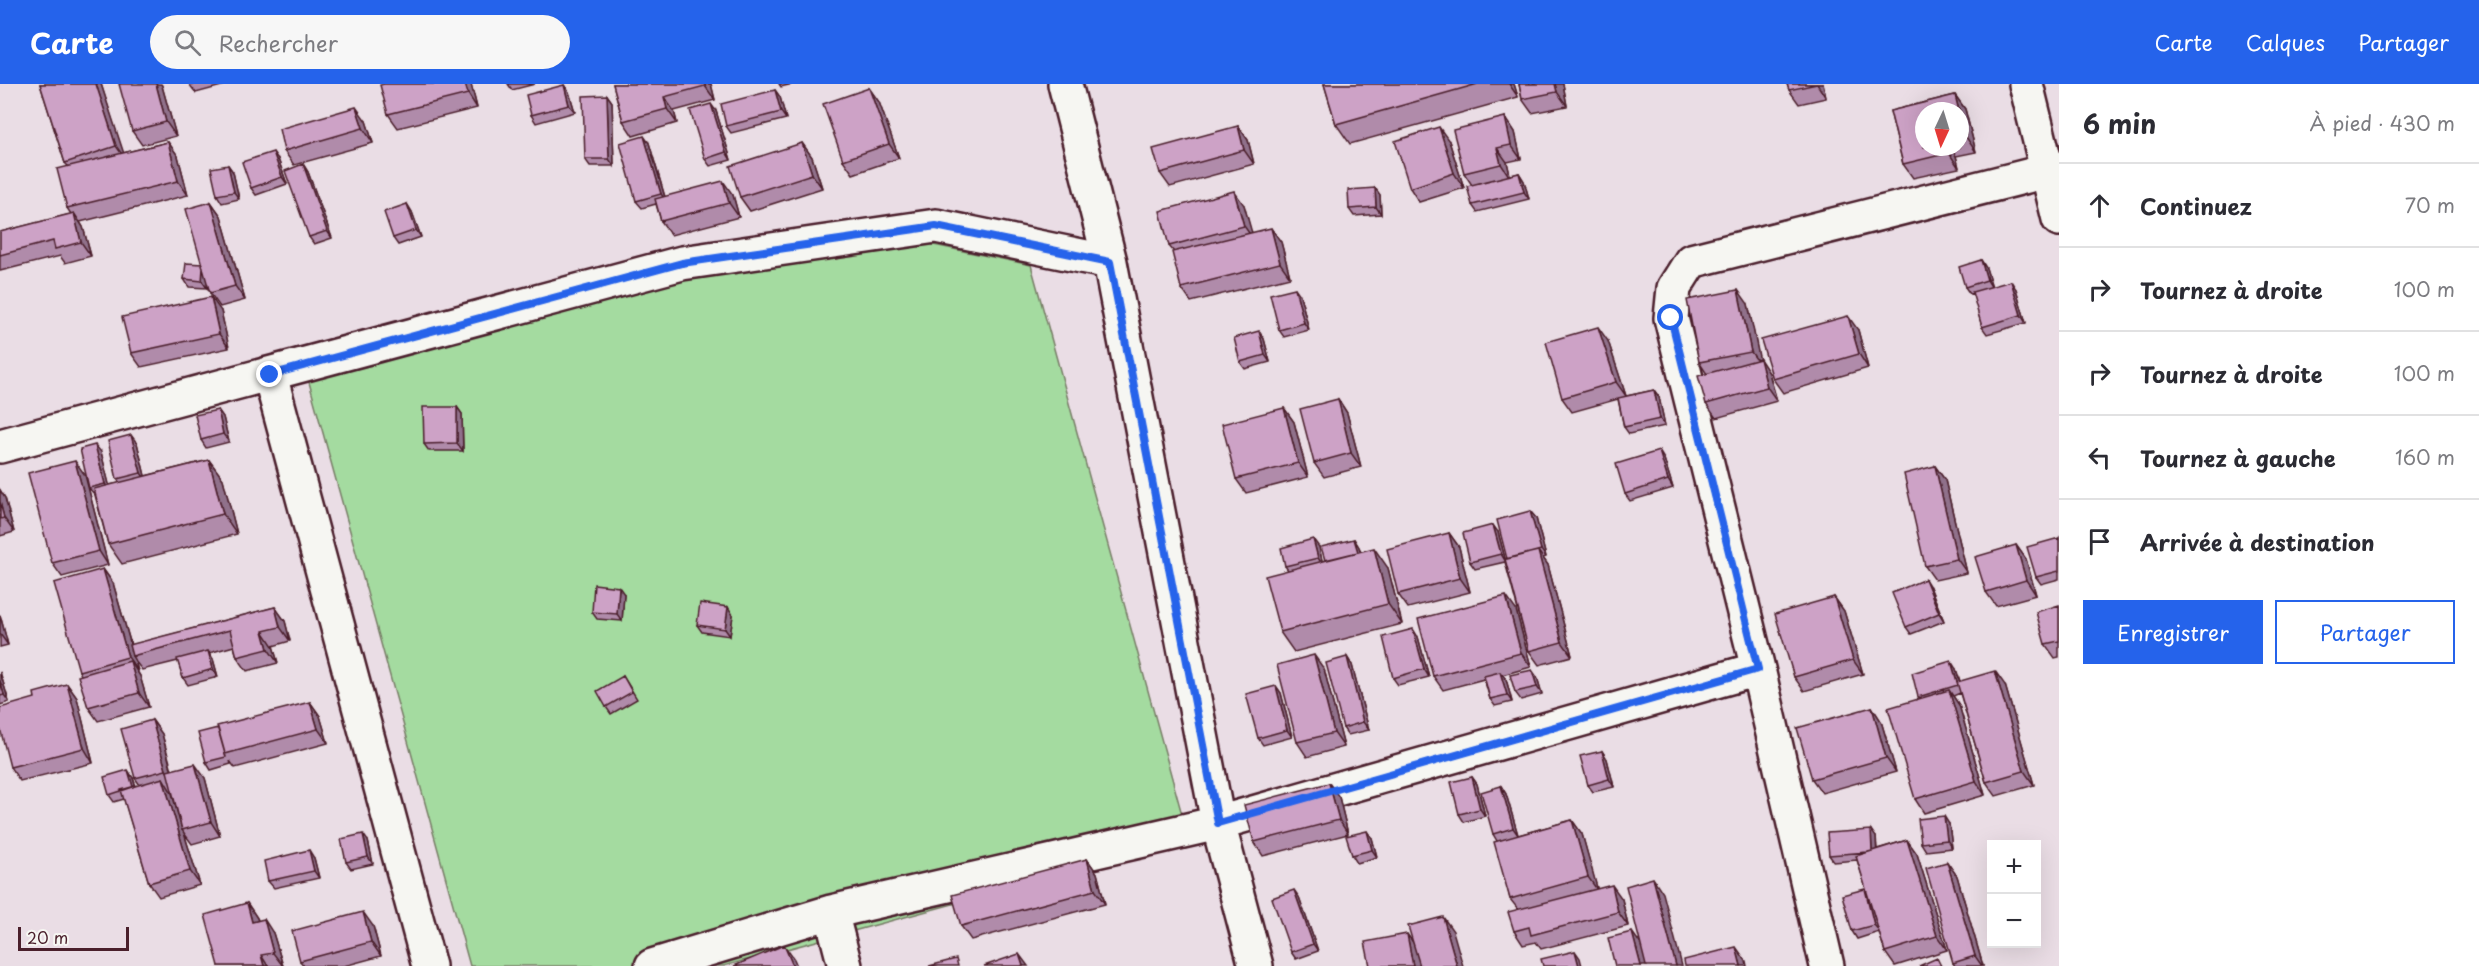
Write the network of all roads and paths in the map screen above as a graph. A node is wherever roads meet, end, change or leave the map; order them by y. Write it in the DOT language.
graph roads {
  1 [pos="1065,84"];
  2 [pos="2026,84"];
  3 [pos="2053,170"];
  4 [pos="2059,219"];
  5 [pos="1110,262"];
  6 [pos="270,375"];
  7 [pos="0,446"];
  8 [pos="1758,669"];
  9 [pos="1218,823"];
  10 [pos="831,912"];
  11 [pos="429,966"];
  12 [pos="652,966"];
  13 [pos="845,966"];
  14 [pos="1256,966"];
  15 [pos="1827,966"];
  1 -- 5 [label="street"];
  2 -- 3 [label="street"];
  3 -- 4 [label="street"];
  3 -- 8 [label="street"];
  5 -- 6 [label="street"];
  5 -- 9 [label="street"];
  6 -- 7 [label="street"];
  6 -- 11 [label="street"];
  8 -- 9 [label="street"];
  8 -- 15 [label="street"];
  9 -- 10 [label="street"];
  9 -- 14 [label="street"];
  10 -- 12 [label="street"];
  10 -- 13 [label="street"];
}
